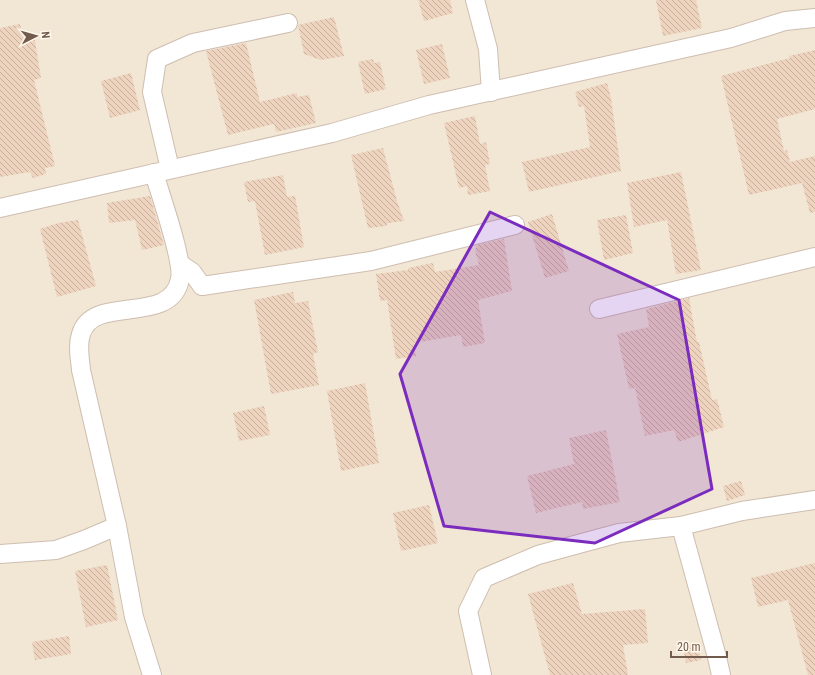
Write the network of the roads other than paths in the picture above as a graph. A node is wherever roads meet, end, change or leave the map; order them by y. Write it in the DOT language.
graph roads {
  1 [pos="475,0"];
  2 [pos="815,18"];
  3 [pos="288,23"];
  4 [pos="491,92"];
  5 [pos="162,171"];
  6 [pos="0,208"];
  7 [pos="515,225"];
  8 [pos="815,257"];
  9 [pos="180,264"];
  10 [pos="599,308"];
  11 [pos="815,500"];
  12 [pos="117,526"];
  13 [pos="681,526"];
  14 [pos="0,554"];
  15 [pos="152,675"];
  16 [pos="482,675"];
  17 [pos="721,675"];
  1 -- 4 [label="street"];
  2 -- 4 [label="street"];
  3 -- 5 [label="street"];
  4 -- 5 [label="street"];
  5 -- 6 [label="street"];
  5 -- 9 [label="street"];
  7 -- 9 [label="street"];
  8 -- 10 [label="street"];
  9 -- 12 [label="street"];
  11 -- 13 [label="street"];
  12 -- 14 [label="street"];
  12 -- 15 [label="street"];
  13 -- 16 [label="street"];
  13 -- 17 [label="street"];
}
